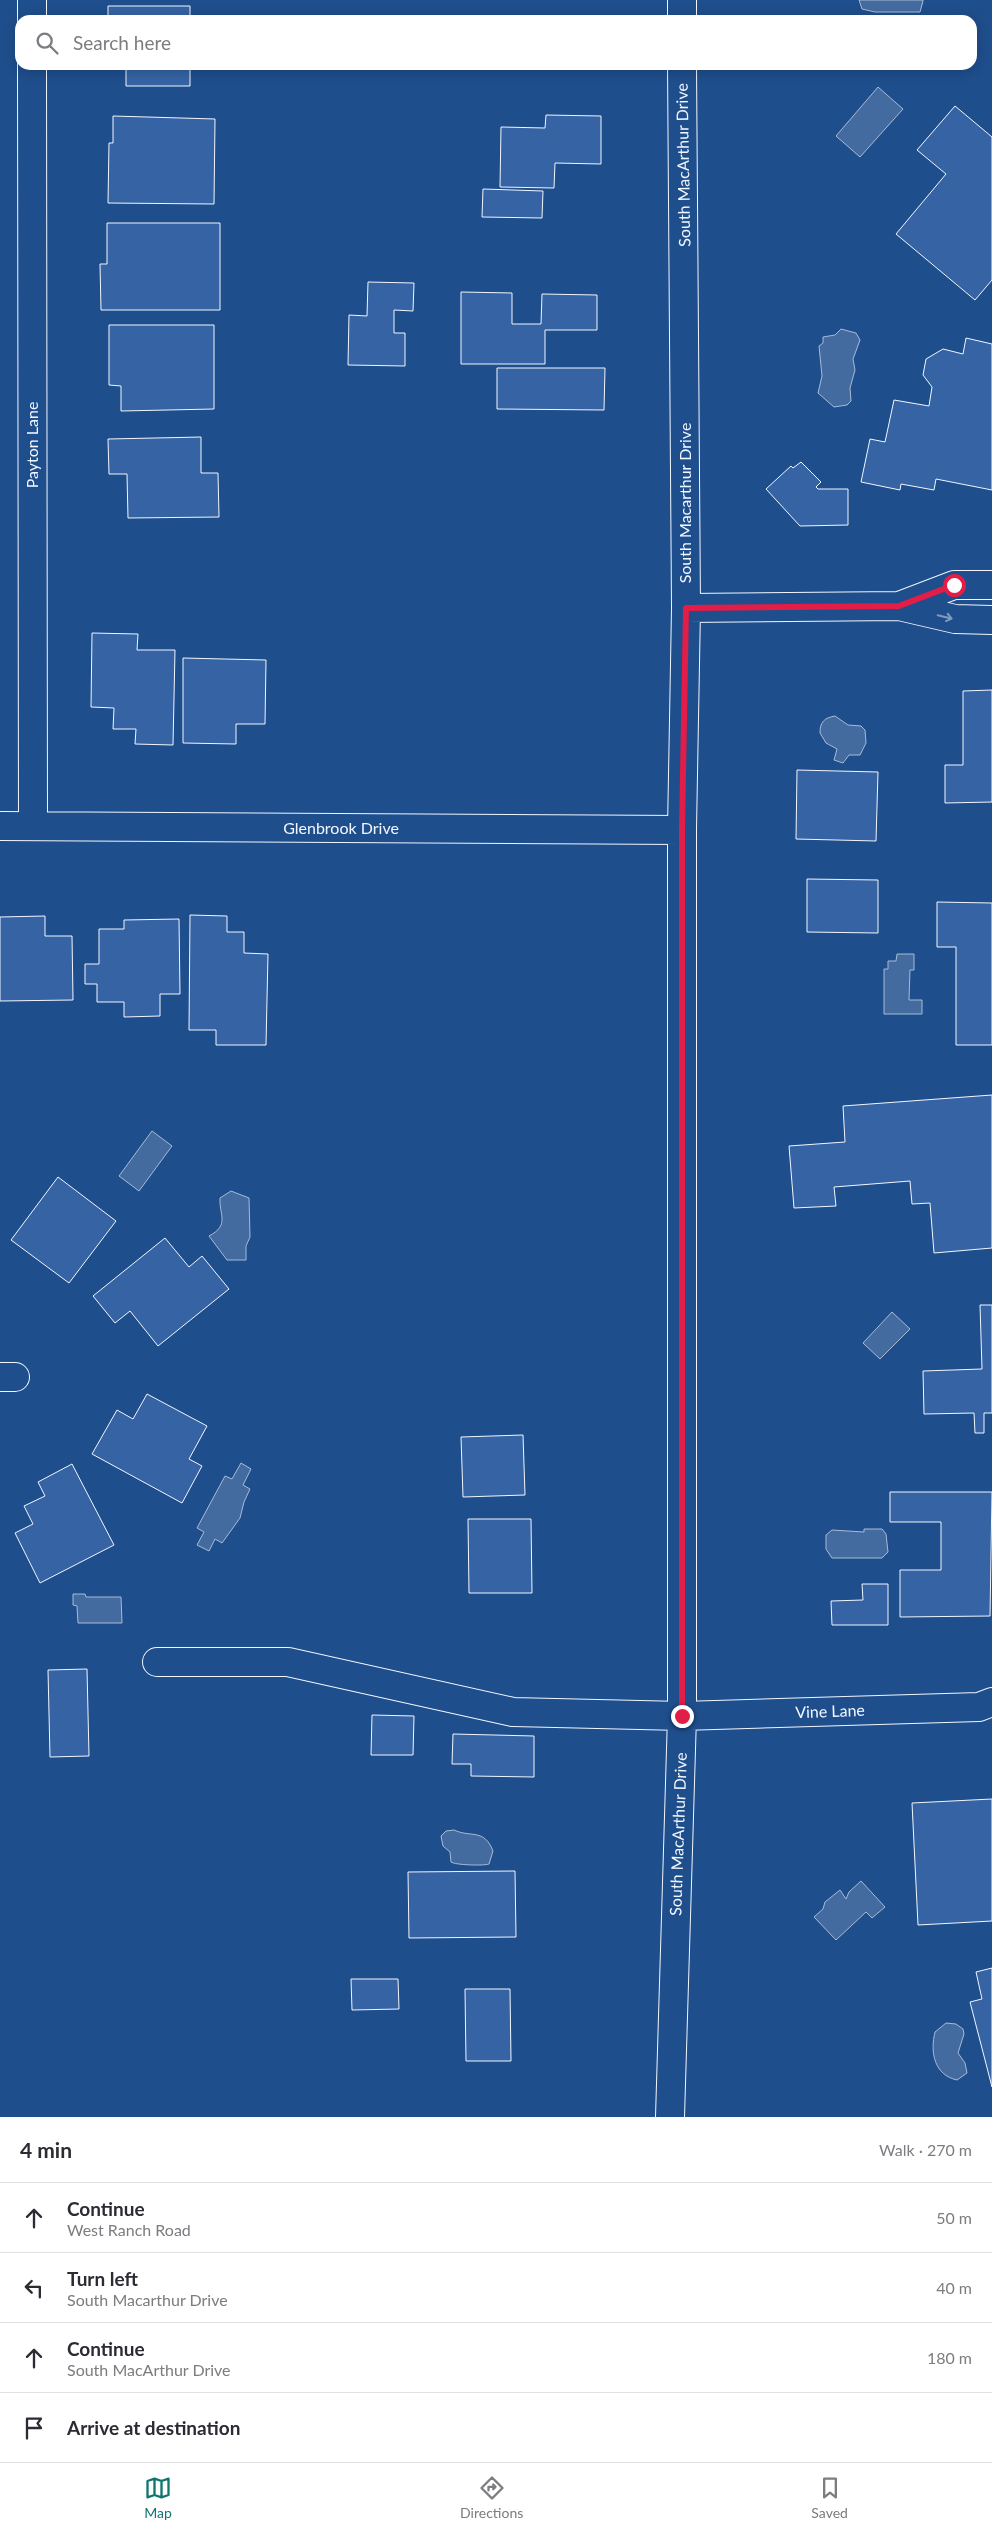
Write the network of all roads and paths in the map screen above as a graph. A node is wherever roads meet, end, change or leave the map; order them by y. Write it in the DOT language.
graph roads {
  1 [pos="32,0"];
  2 [pos="682,0"];
  3 [pos="32,15"];
  4 [pos="682,15"];
  5 [pos="32,70"];
  6 [pos="682,70"];
  7 [pos="684,265"];
  8 [pos="992,585"];
  9 [pos="899,606"];
  10 [pos="686,608"];
  11 [pos="992,620"];
  12 [pos="0,826"];
  13 [pos="33,826"];
  14 [pos="682,830"];
  15 [pos="157,1662"];
  16 [pos="988,1706"];
  17 [pos="682,1716"];
  18 [pos="670,2117"];
  1 -- 3 [label="street"];
  2 -- 4 [label="street"];
  5 -- 13 [label="street, Payton Lane"];
  6 -- 7 [label="street, South MacArthur Drive"];
  7 -- 10 [label="street, South Macarthur Drive"];
  8 -- 9 [label="street"];
  9 -- 10 [label="street"];
  9 -- 11 [label="street, one-way"];
  10 -- 14 [label="street, South Macarthur Drive"];
  12 -- 13 [label="street, Glenbrook Drive"];
  13 -- 14 [label="street, Glenbrook Drive"];
  14 -- 17 [label="street, South MacArthur Drive"];
  15 -- 17 [label="street, Vine Lane"];
  16 -- 17 [label="street, Vine Lane"];
  17 -- 18 [label="street, South MacArthur Drive"];
}
